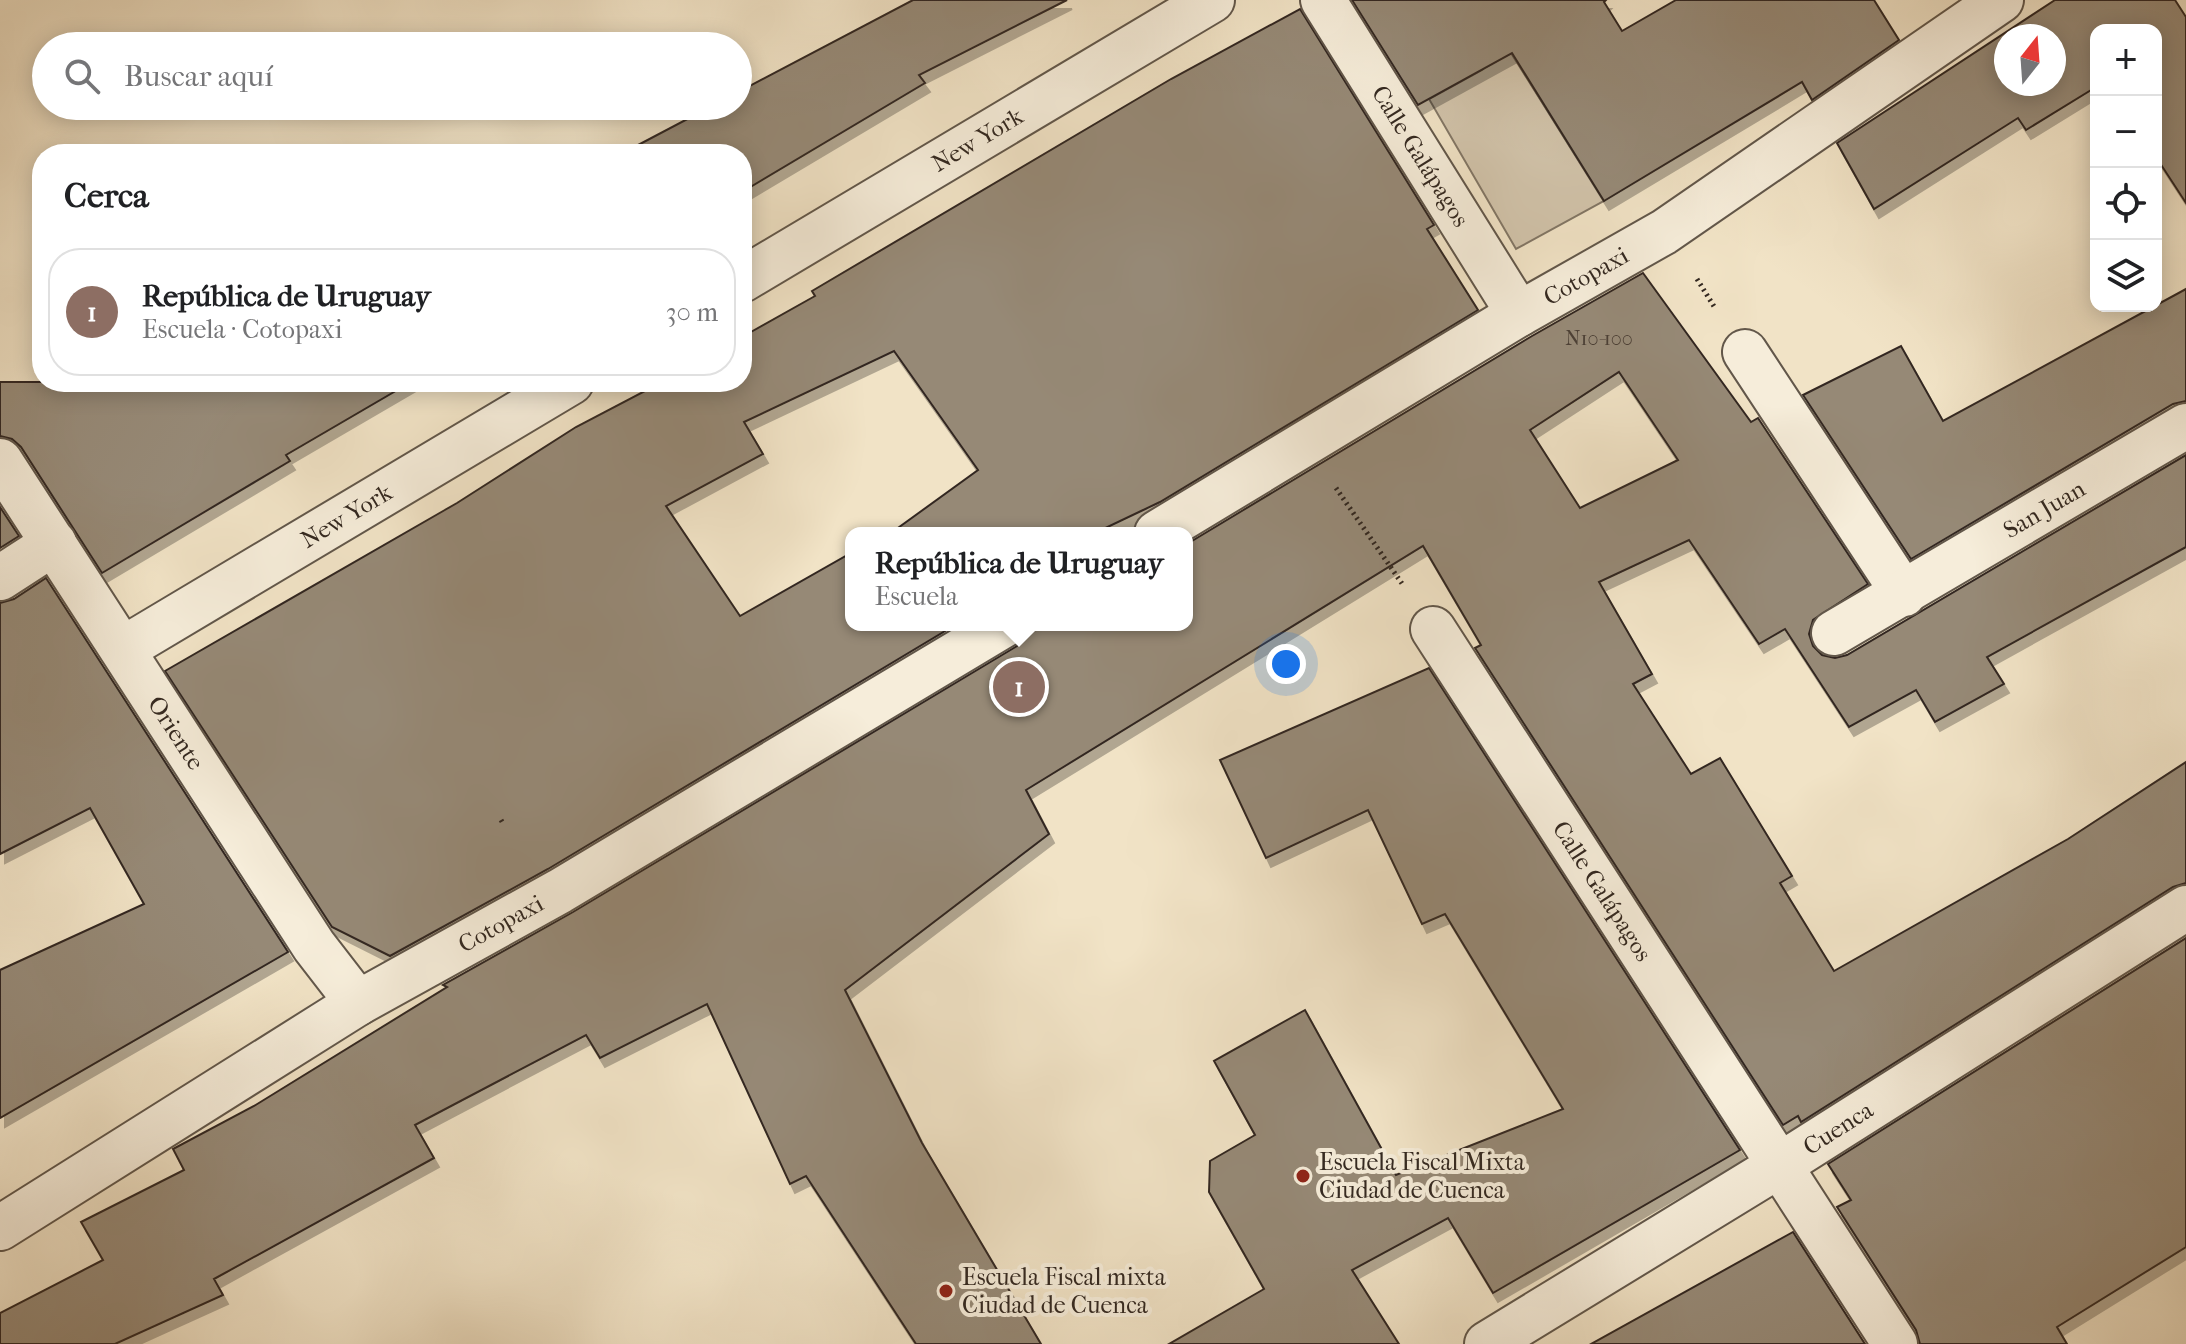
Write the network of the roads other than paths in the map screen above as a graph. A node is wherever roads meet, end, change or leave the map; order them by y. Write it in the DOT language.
graph roads {
  1 [pos="1212,0"];
  2 [pos="1323,0"];
  3 [pos="2001,0"];
  4 [pos="752,274"];
  5 [pos="1519,314"];
  6 [pos="1745,352"];
  7 [pos="554,392"];
  8 [pos="2186,426"];
  9 [pos="0,461"];
  10 [pos="1167,527"];
  11 [pos="54,543"];
  12 [pos="0,578"];
  13 [pos="1904,594"];
  14 [pos="1433,629"];
  15 [pos="994,631"];
  16 [pos="1834,633"];
  17 [pos="123,649"];
  18 [pos="2186,908"];
  19 [pos="358,1003"];
  20 [pos="1780,1165"];
  21 [pos="0,1228"];
  22 [pos="1487,1344"];
  23 [pos="1895,1344"];
  1 -- 4 [label="street, New York"];
  2 -- 5 [label="street, Calle Galápagos"];
  3 -- 5 [label="street, Cotopaxi"];
  5 -- 10 [label="street, Cotopaxi"];
  6 -- 13 [label="street"];
  7 -- 17 [label="street, New York"];
  8 -- 13 [label="street, San Juan"];
  9 -- 11 [label="street, Oriente"];
  11 -- 12 [label="street"];
  11 -- 17 [label="street, Oriente"];
  13 -- 16 [label="street, San Juan"];
  14 -- 20 [label="street, Calle Galápagos"];
  15 -- 19 [label="street, Cotopaxi"];
  17 -- 19 [label="street, Oriente"];
  18 -- 20 [label="street, Cuenca"];
  19 -- 21 [label="street, Cotopaxi"];
  20 -- 22 [label="street, Cuenca"];
  20 -- 23 [label="street, Calle Galápagos"];
}
